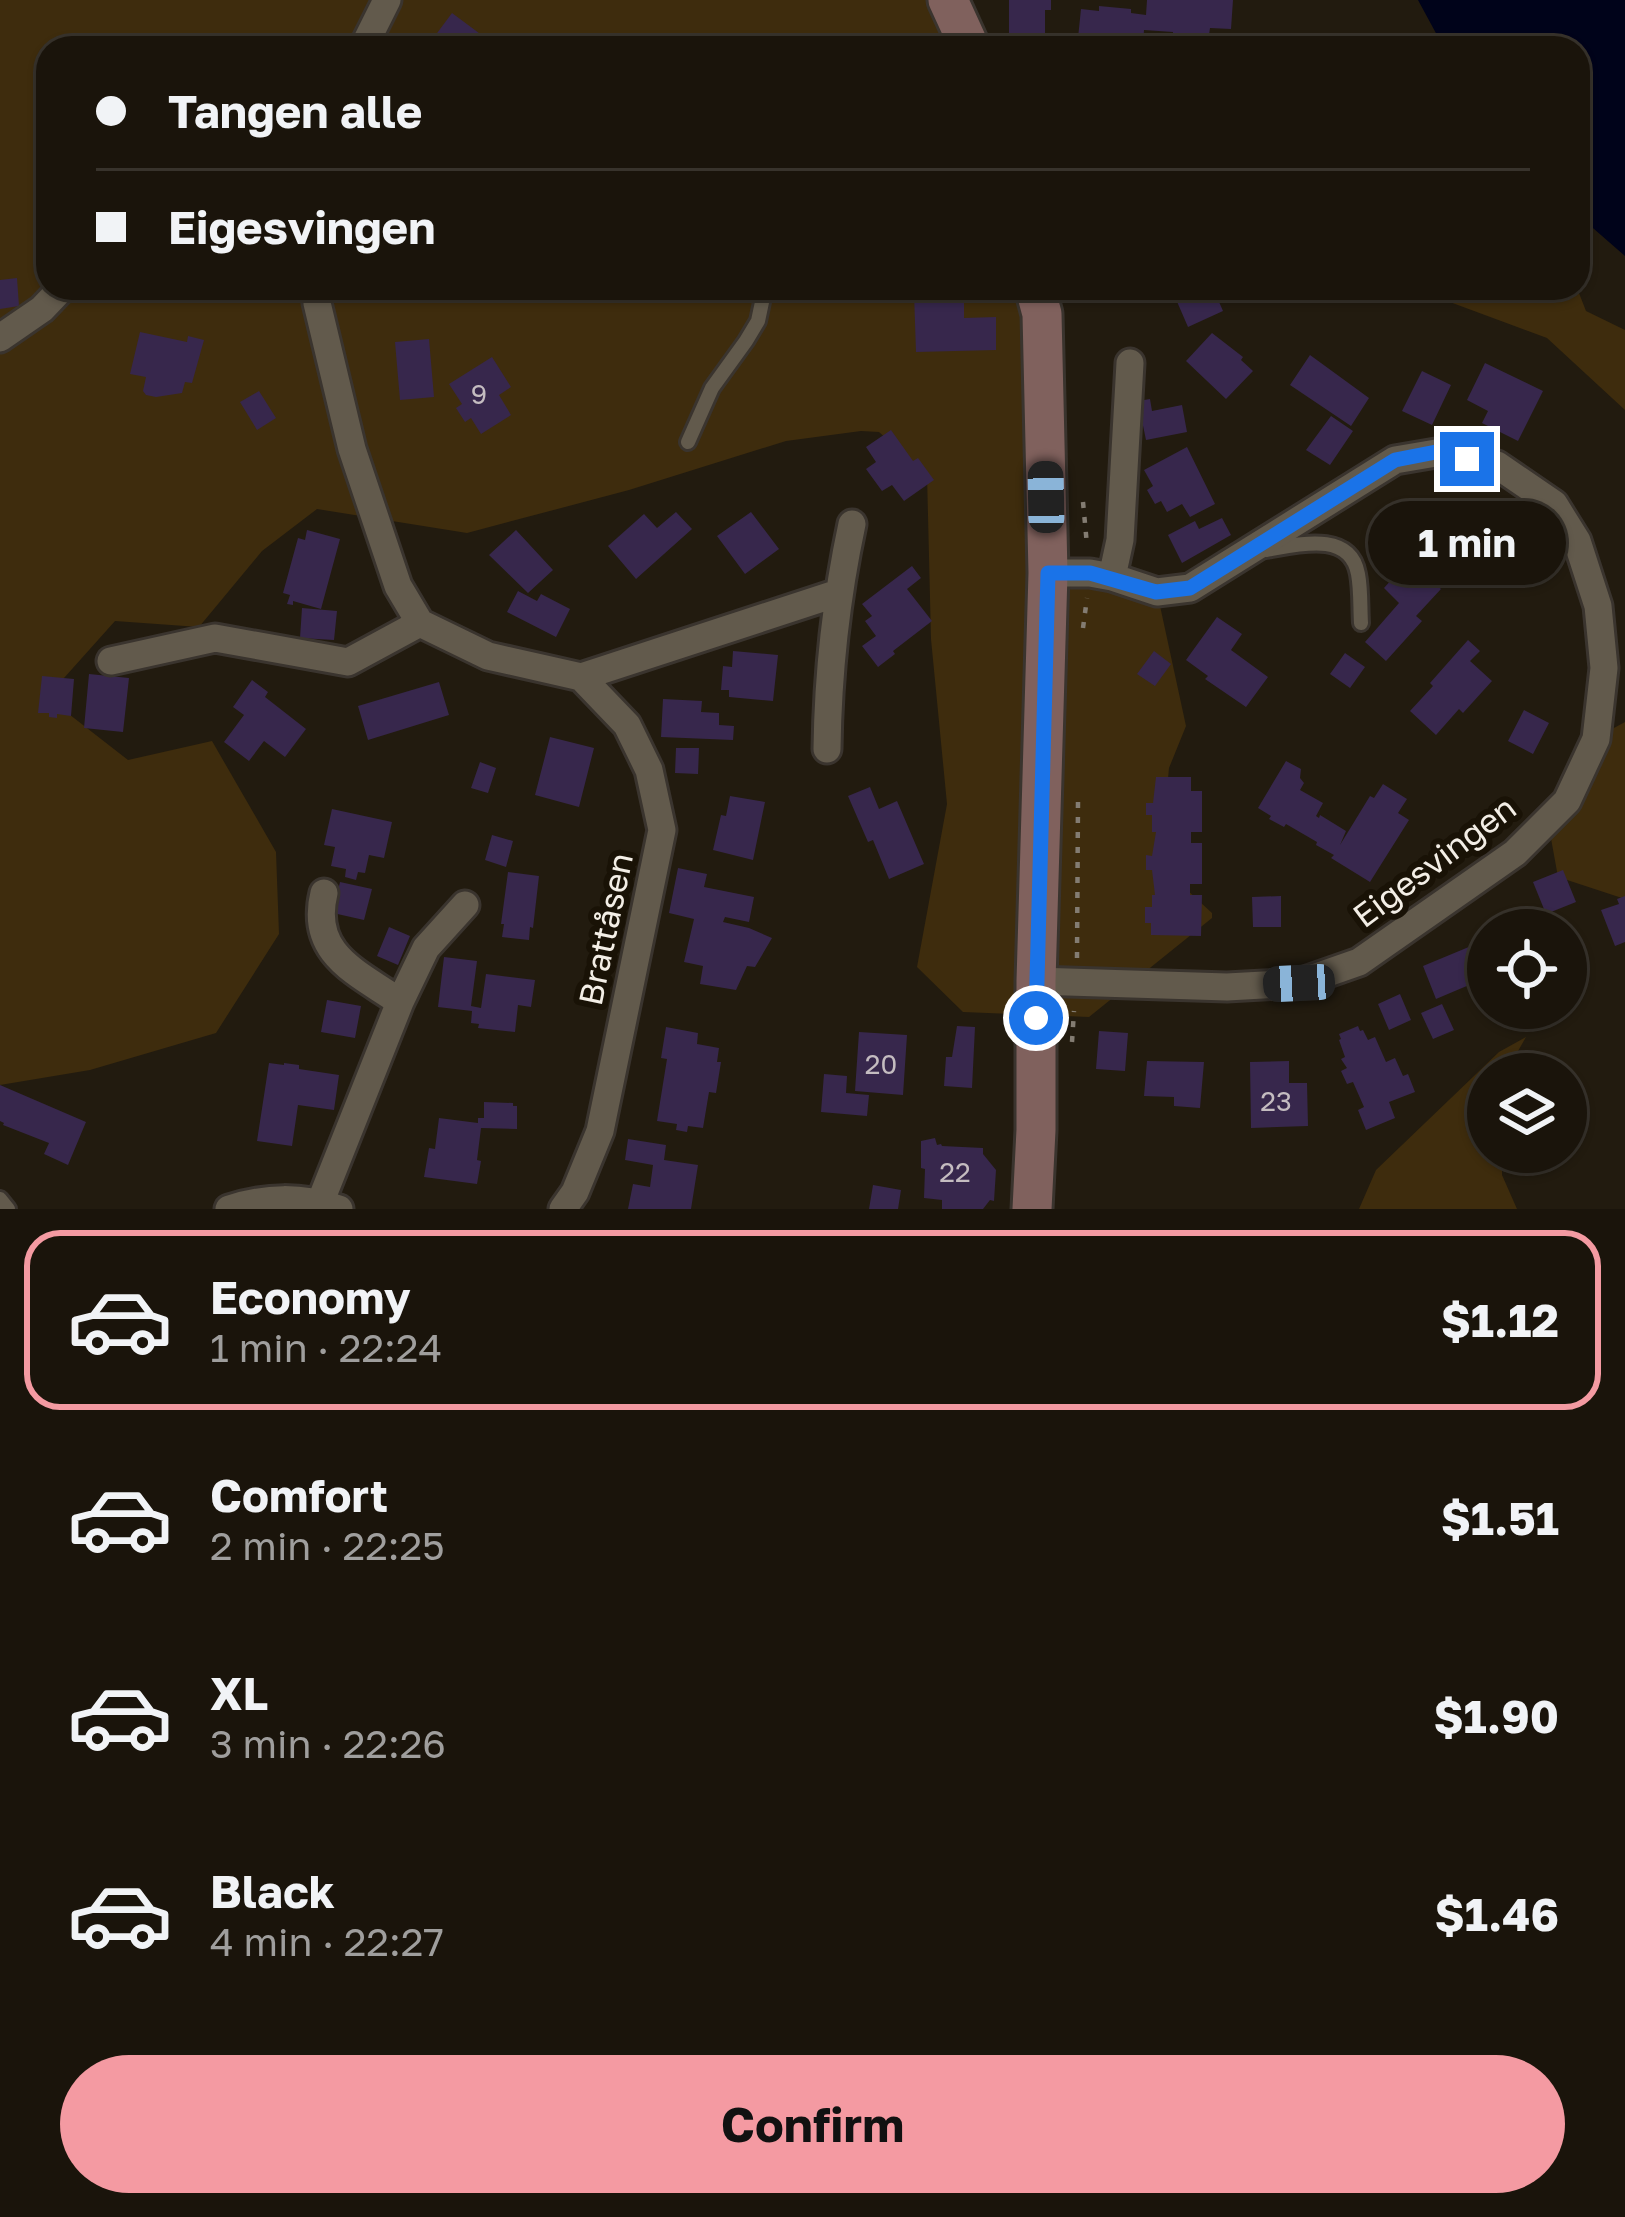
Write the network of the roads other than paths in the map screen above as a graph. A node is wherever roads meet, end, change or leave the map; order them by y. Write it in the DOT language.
graph roads {
  1 [pos="387,0"];
  2 [pos="948,0"];
  3 [pos="369,36"];
  4 [pos="964,36"];
  5 [pos="51,300"];
  6 [pos="317,300"];
  7 [pos="762,300"];
  8 [pos="1038,300"];
  9 [pos="0,338"];
  10 [pos="1130,363"];
  11 [pos="688,442"];
  12 [pos="852,524"];
  13 [pos="1244,554"];
  14 [pos="1048,573"];
  15 [pos="1112,577"];
  16 [pos="838,593"];
  17 [pos="420,622"];
  18 [pos="1360,623"];
  19 [pos="111,661"];
  20 [pos="581,677"];
  21 [pos="827,749"];
  22 [pos="324,892"];
  23 [pos="466,905"];
  24 [pos="1036,981"];
  25 [pos="400,1002"];
  26 [pos="0,1199"];
  27 [pos="329,1206"];
  28 [pos="8,1209"];
  29 [pos="229,1209"];
  30 [pos="563,1209"];
  31 [pos="1032,1209"];
  1 -- 3 [label="street"];
  2 -- 4 [label="main road"];
  5 -- 9 [label="street"];
  6 -- 17 [label="street"];
  7 -- 11 [label="lane"];
  8 -- 14 [label="main road"];
  10 -- 15 [label="street"];
  12 -- 16 [label="street"];
  13 -- 15 [label="street, Eigesvingen"];
  13 -- 18 [label="lane"];
  13 -- 24 [label="street, Eigesvingen"];
  14 -- 15 [label="street, Eigesvingen"];
  14 -- 24 [label="main road"];
  16 -- 20 [label="street"];
  16 -- 21 [label="street"];
  17 -- 19 [label="street"];
  17 -- 20 [label="street"];
  20 -- 30 [label="street, Brattåsen"];
  22 -- 25 [label="street"];
  23 -- 25 [label="street"];
  24 -- 31 [label="main road"];
  25 -- 27 [label="street"];
  26 -- 28 [label="lane"];
  27 -- 29 [label="street"];
}
